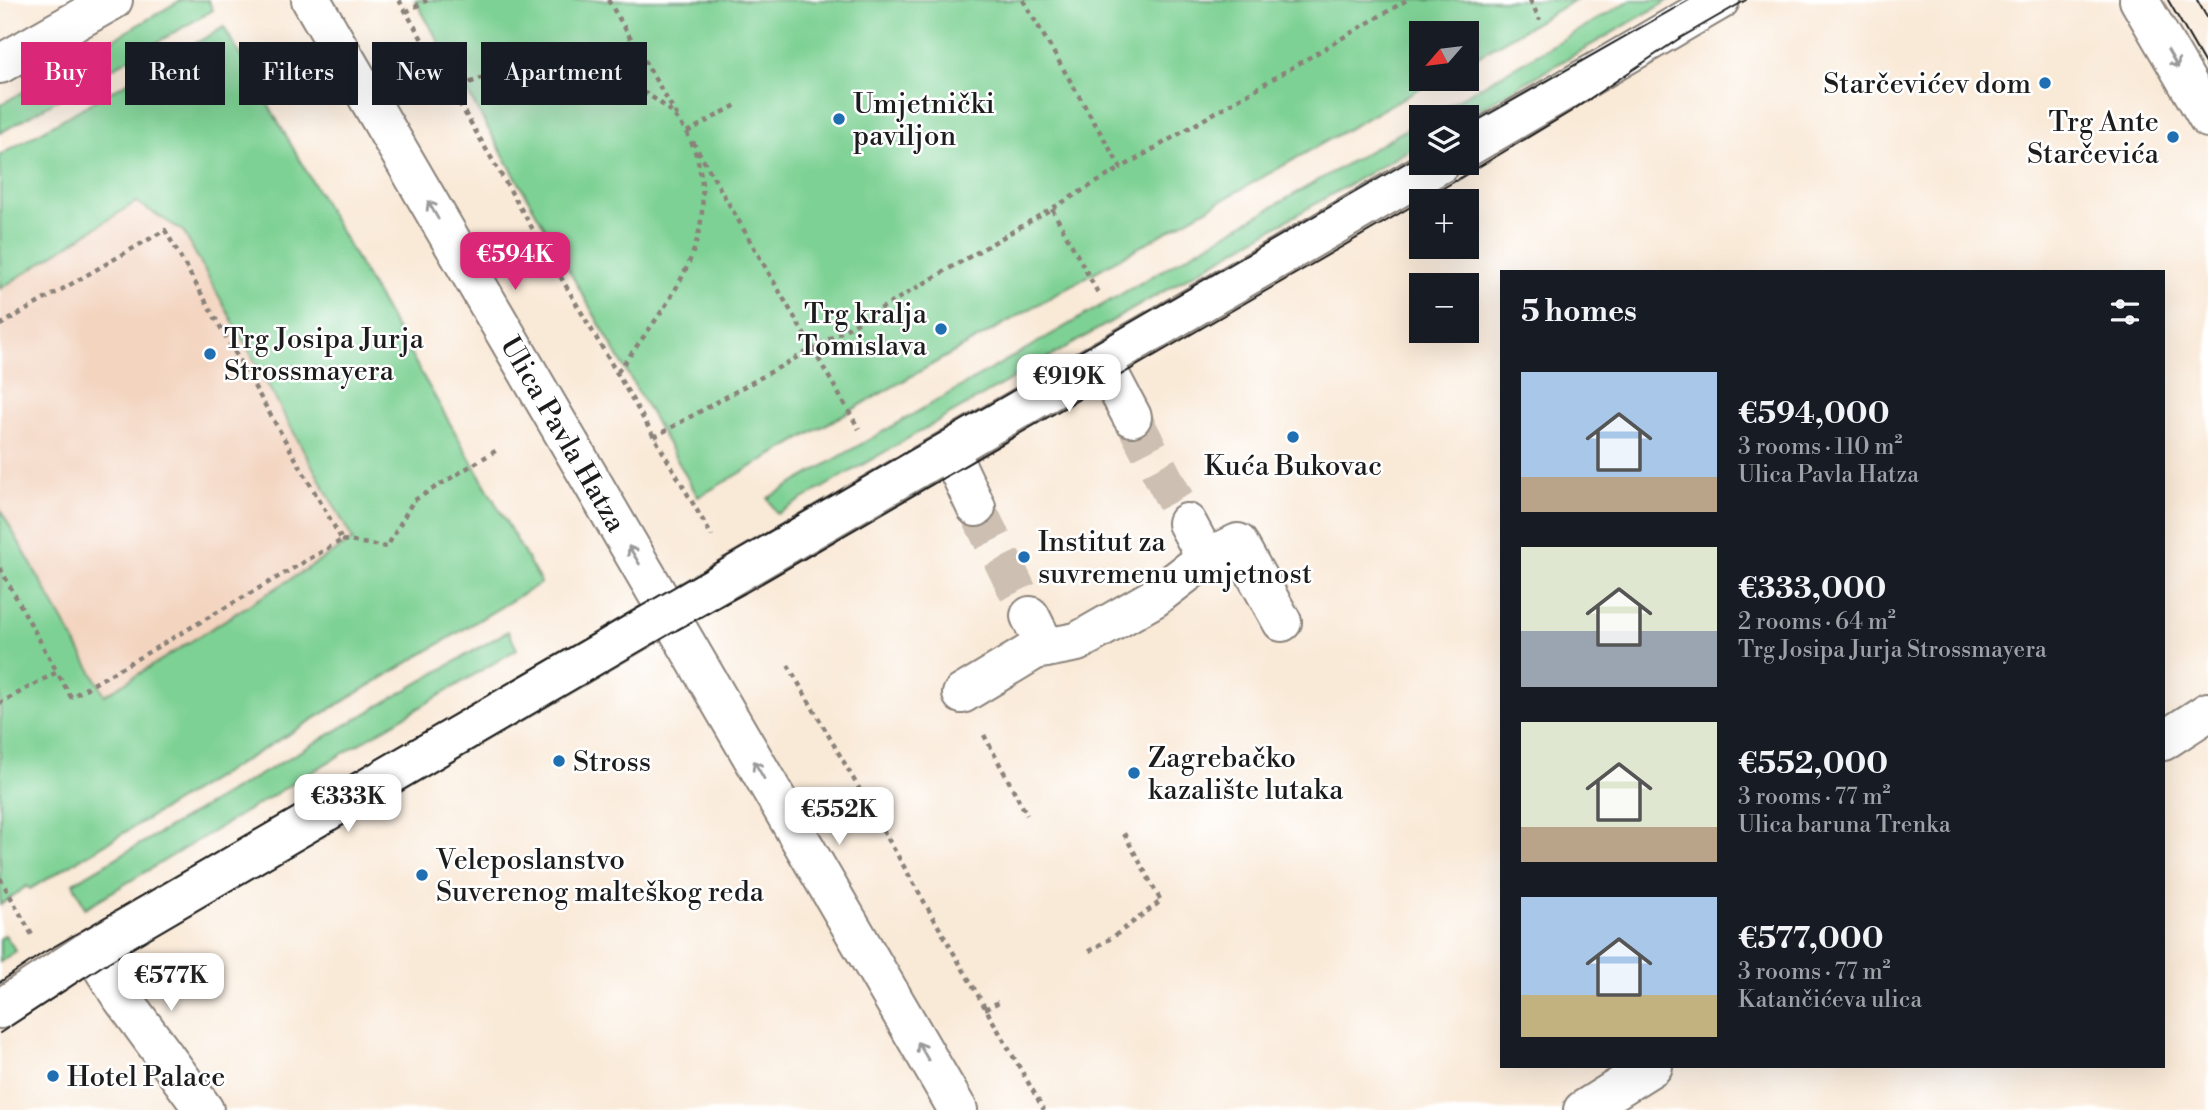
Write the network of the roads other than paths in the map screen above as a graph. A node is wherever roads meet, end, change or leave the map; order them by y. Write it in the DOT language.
graph roads {
  1 [pos="113,0"];
  2 [pos="311,0"];
  3 [pos="1720,0"];
  4 [pos="2139,0"];
  5 [pos="0,64"];
  6 [pos="2208,118"];
  7 [pos="1479,140"];
  8 [pos="1420,175"];
  9 [pos="1102,359"];
  10 [pos="1132,417"];
  11 [pos="948,450"];
  12 [pos="976,507"];
  13 [pos="1187,523"];
  14 [pos="1206,558"];
  15 [pos="668,613"];
  16 [pos="1282,622"];
  17 [pos="962,694"];
  18 [pos="2208,712"];
  19 [pos="2165,740"];
  20 [pos="91,949"];
  21 [pos="0,1009"];
  22 [pos="1650,1068"];
  23 [pos="204,1110"];
  24 [pos="958,1110"];
  25 [pos="1583,1110"];
  1 -- 5 [label="street"];
  15 -- 2 [label="street, Ulica Pavla Hatza, one-way"];
  3 -- 7 [label="street"];
  4 -- 6 [label="street, one-way"];
  8 -- 9 [label="street"];
  9 -- 10 [label="street"];
  9 -- 11 [label="street"];
  11 -- 12 [label="street"];
  11 -- 15 [label="street"];
  13 -- 14 [label="street"];
  14 -- 16 [label="street"];
  14 -- 17 [label="street"];
  15 -- 20 [label="street"];
  24 -- 15 [label="street, Ulica Pavla Hatza, one-way"];
  18 -- 19 [label="street"];
  20 -- 21 [label="street"];
  20 -- 23 [label="street"];
  22 -- 25 [label="street"];
}
